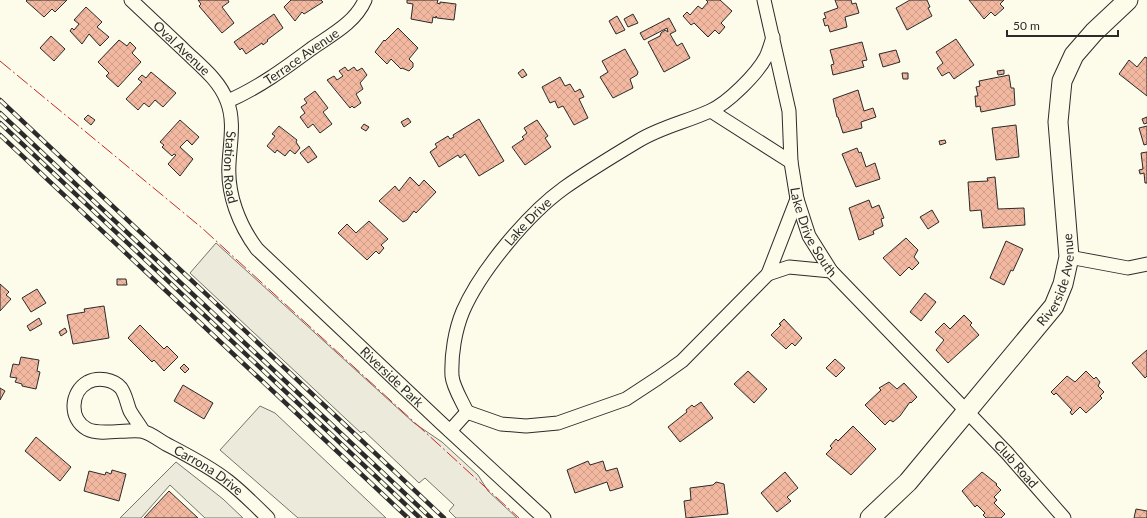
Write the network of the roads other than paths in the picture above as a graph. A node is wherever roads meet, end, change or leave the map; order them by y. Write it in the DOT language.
graph roads {
  1 [pos="131,0"];
  2 [pos="365,0"];
  3 [pos="764,0"];
  4 [pos="1128,0"];
  5 [pos="773,37"];
  6 [pos="228,101"];
  7 [pos="711,111"];
  8 [pos="791,162"];
  9 [pos="797,199"];
  10 [pos="245,231"];
  11 [pos="1069,257"];
  12 [pos="1147,264"];
  13 [pos="831,271"];
  14 [pos="768,274"];
  15 [pos="467,412"];
  16 [pos="967,412"];
  17 [pos="143,431"];
  18 [pos="450,431"];
  19 [pos="268,518"];
  20 [pos="544,518"];
  21 [pos="870,518"];
  22 [pos="1064,518"];
  1 -- 6 [label="street, Oval Avenue"];
  2 -- 6 [label="street, Terrace Avenue"];
  3 -- 5 [label="street, Lake Drive South"];
  4 -- 11 [label="street, Riverside Avenue"];
  5 -- 7 [label="street, Lake Drive"];
  5 -- 8 [label="street, Lake Drive South"];
  6 -- 10 [label="street, Station Road"];
  7 -- 8 [label="street"];
  7 -- 15 [label="street, Lake Drive"];
  8 -- 9 [label="street, Lake Drive South"];
  9 -- 13 [label="street, Lake Drive South"];
  9 -- 14 [label="street"];
  10 -- 18 [label="street, Riverside Park"];
  11 -- 12 [label="street"];
  11 -- 16 [label="street, Riverside Avenue"];
  13 -- 14 [label="street"];
  13 -- 16 [label="street, Lake Drive South"];
  14 -- 15 [label="street"];
  15 -- 18 [label="street"];
  16 -- 21 [label="street, Riverside Avenue"];
  16 -- 22 [label="street, Club Road"];
  17 -- 17 [label="street, Carrona Drive"];
  17 -- 19 [label="street, Carrona Drive"];
  18 -- 20 [label="street, Riverside Park"];
}
